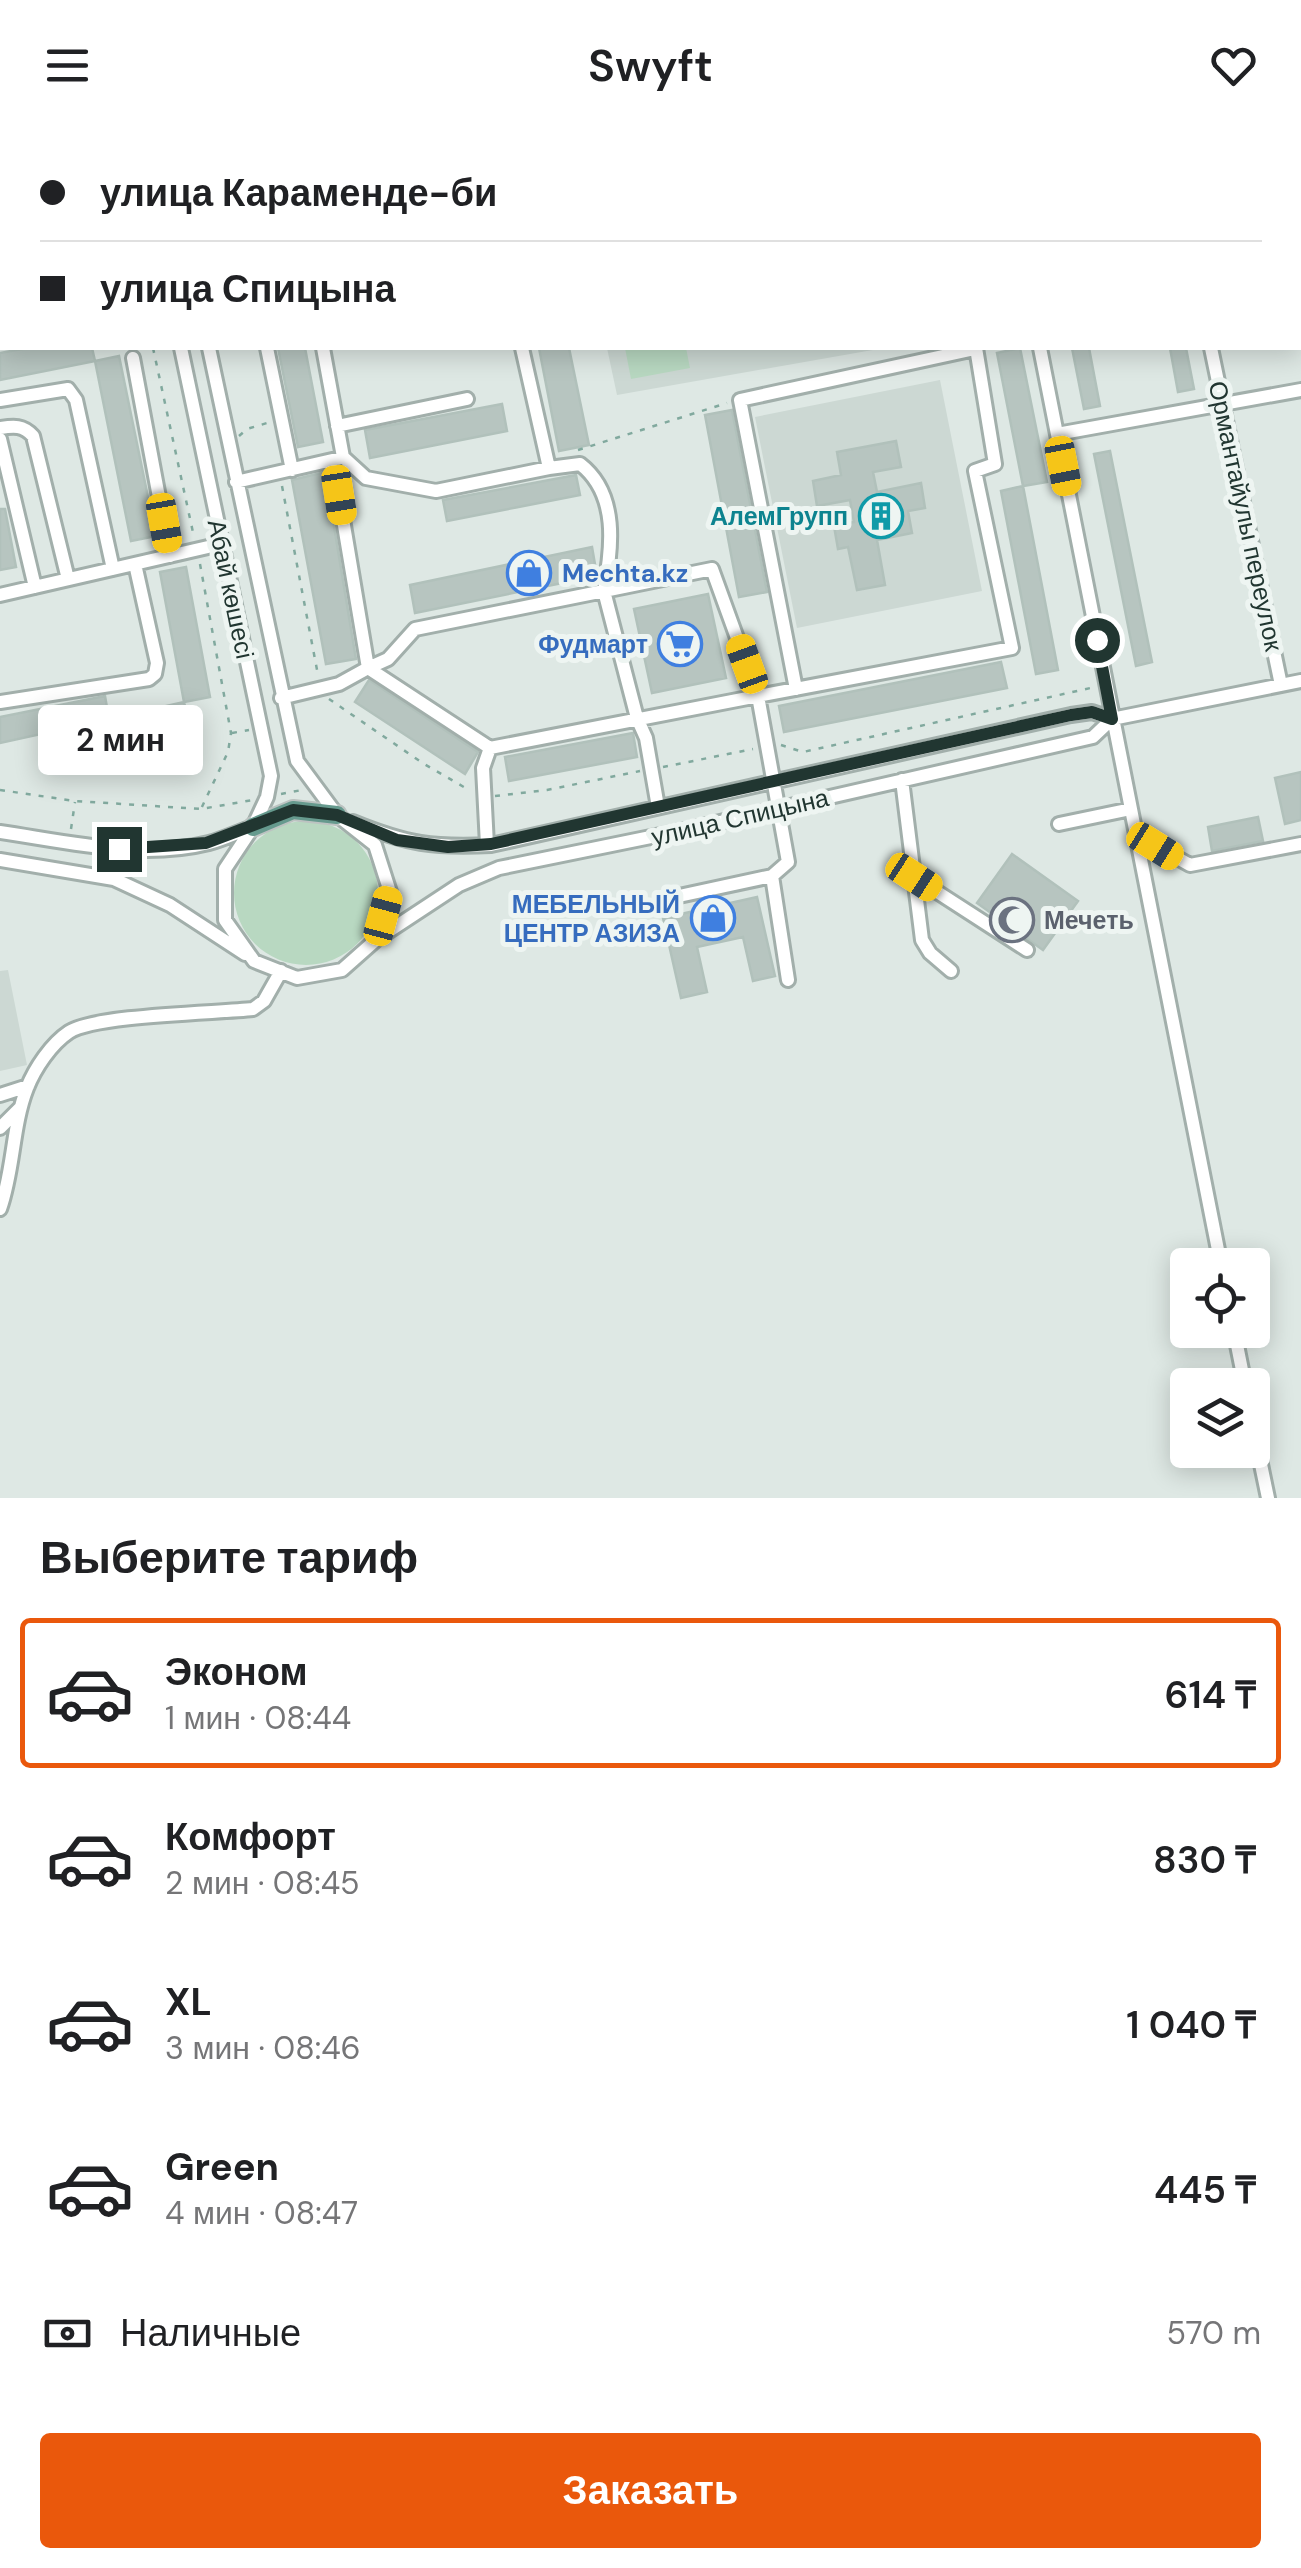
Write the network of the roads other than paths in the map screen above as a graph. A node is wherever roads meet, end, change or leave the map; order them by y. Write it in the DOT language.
graph roads {
  1 [pos="181,350"];
  2 [pos="209,350"];
  3 [pos="267,350"];
  4 [pos="323,350"];
  5 [pos="522,350"];
  6 [pos="967,350"];
  7 [pos="976,350"];
  8 [pos="1040,350"];
  9 [pos="1211,350"];
  10 [pos="133,358"];
  11 [pos="1301,390"];
  12 [pos="467,399"];
  13 [pos="0,400"];
  14 [pos="1223,404"];
  15 [pos="337,426"];
  16 [pos="0,428"];
  17 [pos="1057,434"];
  18 [pos="0,439"];
  19 [pos="338,458"];
  20 [pos="548,461"];
  21 [pos="286,472"];
  22 [pos="236,482"];
  23 [pos="222,544"];
  24 [pos="170,556"];
  25 [pos="135,564"];
  26 [pos="113,569"];
  27 [pos="68,579"];
  28 [pos="35,586"];
  29 [pos="604,591"];
  30 [pos="0,594"];
  31 [pos="368,668"];
  32 [pos="1301,680"];
  33 [pos="1281,685"];
  34 [pos="796,688"];
  35 [pos="758,696"];
  36 [pos="281,698"];
  37 [pos="0,702"];
  38 [pos="637,718"];
  39 [pos="1112,719"];
  40 [pos="490,748"];
  41 [pos="902,780"];
  42 [pos="772,781"];
  43 [pos="658,807"];
  44 [pos="778,808"];
  45 [pos="1131,808"];
  46 [pos="337,815"];
  47 [pos="1059,824"];
  48 [pos="253,828"];
  49 [pos="0,832"];
  50 [pos="1136,835"];
  51 [pos="1301,844"];
  52 [pos="486,845"];
  53 [pos="0,860"];
  54 [pos="772,876"];
  55 [pos="914,877"];
  56 [pos="679,896"];
  57 [pos="376,939"];
  58 [pos="1027,950"];
  59 [pos="254,961"];
  60 [pos="281,971"];
  61 [pos="950,971"];
  62 [pos="788,980"];
  63 [pos="28,1086"];
  64 [pos="0,1095"];
  65 [pos="22,1107"];
  66 [pos="0,1128"];
  67 [pos="0,1208"];
  68 [pos="1219,1248"];
  69 [pos="1262,1468"];
  70 [pos="1268,1498"];
  1 -- 23 [label="street, Абай көшесі"];
  2 -- 22 [label="street, Абай көшесі"];
  3 -- 21 [label="street"];
  4 -- 15 [label="street"];
  5 -- 20 [label="street"];
  6 -- 34 [label="street"];
  7 -- 34 [label="street"];
  8 -- 17 [label="street"];
  9 -- 14 [label="street, Ормантайулы переулок"];
  10 -- 24 [label="street"];
  11 -- 14 [label="street"];
  12 -- 15 [label="street"];
  13 -- 26 [label="street"];
  14 -- 17 [label="street"];
  14 -- 33 [label="street, Ормантайулы переулок"];
  15 -- 19 [label="street"];
  16 -- 27 [label="street"];
  17 -- 39 [label="street"];
  18 -- 28 [label="street"];
  19 -- 20 [label="street"];
  19 -- 21 [label="street"];
  19 -- 31 [label="street"];
  20 -- 29 [label="street"];
  21 -- 22 [label="street"];
  22 -- 36 [label="street, Абай көшесі"];
  23 -- 24 [label="street"];
  23 -- 48 [label="street, Абай көшесі"];
  24 -- 25 [label="street"];
  25 -- 26 [label="street"];
  25 -- 37 [label="street"];
  26 -- 27 [label="street"];
  27 -- 28 [label="street"];
  28 -- 30 [label="street"];
  29 -- 31 [label="street"];
  29 -- 35 [label="street"];
  29 -- 38 [label="street"];
  31 -- 36 [label="street"];
  31 -- 40 [label="street"];
  32 -- 33 [label="street, улица Спицына"];
  33 -- 39 [label="street, улица Спицына"];
  34 -- 35 [label="street"];
  35 -- 38 [label="street"];
  35 -- 42 [label="street"];
  36 -- 46 [label="street, Абай көшесі"];
  38 -- 40 [label="street"];
  38 -- 43 [label="street"];
  39 -- 41 [label="street, улица Спицына"];
  39 -- 42 [label="street, улица Спицына"];
  39 -- 45 [label="street"];
  40 -- 52 [label="street"];
  41 -- 44 [label="street, улица Спицына"];
  41 -- 55 [label="street"];
  42 -- 43 [label="street, улица Спицына"];
  42 -- 44 [label="street"];
  43 -- 52 [label="street, улица Спицына"];
  44 -- 54 [label="street"];
  44 -- 57 [label="street, улица Спицына"];
  45 -- 47 [label="street"];
  45 -- 50 [label="street"];
  46 -- 48 [label="main road"];
  46 -- 52 [label="street, улица Спицына"];
  46 -- 57 [label="street"];
  48 -- 49 [label="street"];
  48 -- 59 [label="street"];
  50 -- 51 [label="street"];
  50 -- 68 [label="street"];
  53 -- 59 [label="street"];
  54 -- 56 [label="street"];
  54 -- 62 [label="street"];
  55 -- 58 [label="street"];
  55 -- 61 [label="street"];
  57 -- 60 [label="street"];
  59 -- 60 [label="street"];
  60 -- 63 [label="street"];
  63 -- 64 [label="street"];
  63 -- 65 [label="street"];
  65 -- 66 [label="street"];
  65 -- 67 [label="street"];
  69 -- 70 [label="street"];
}
